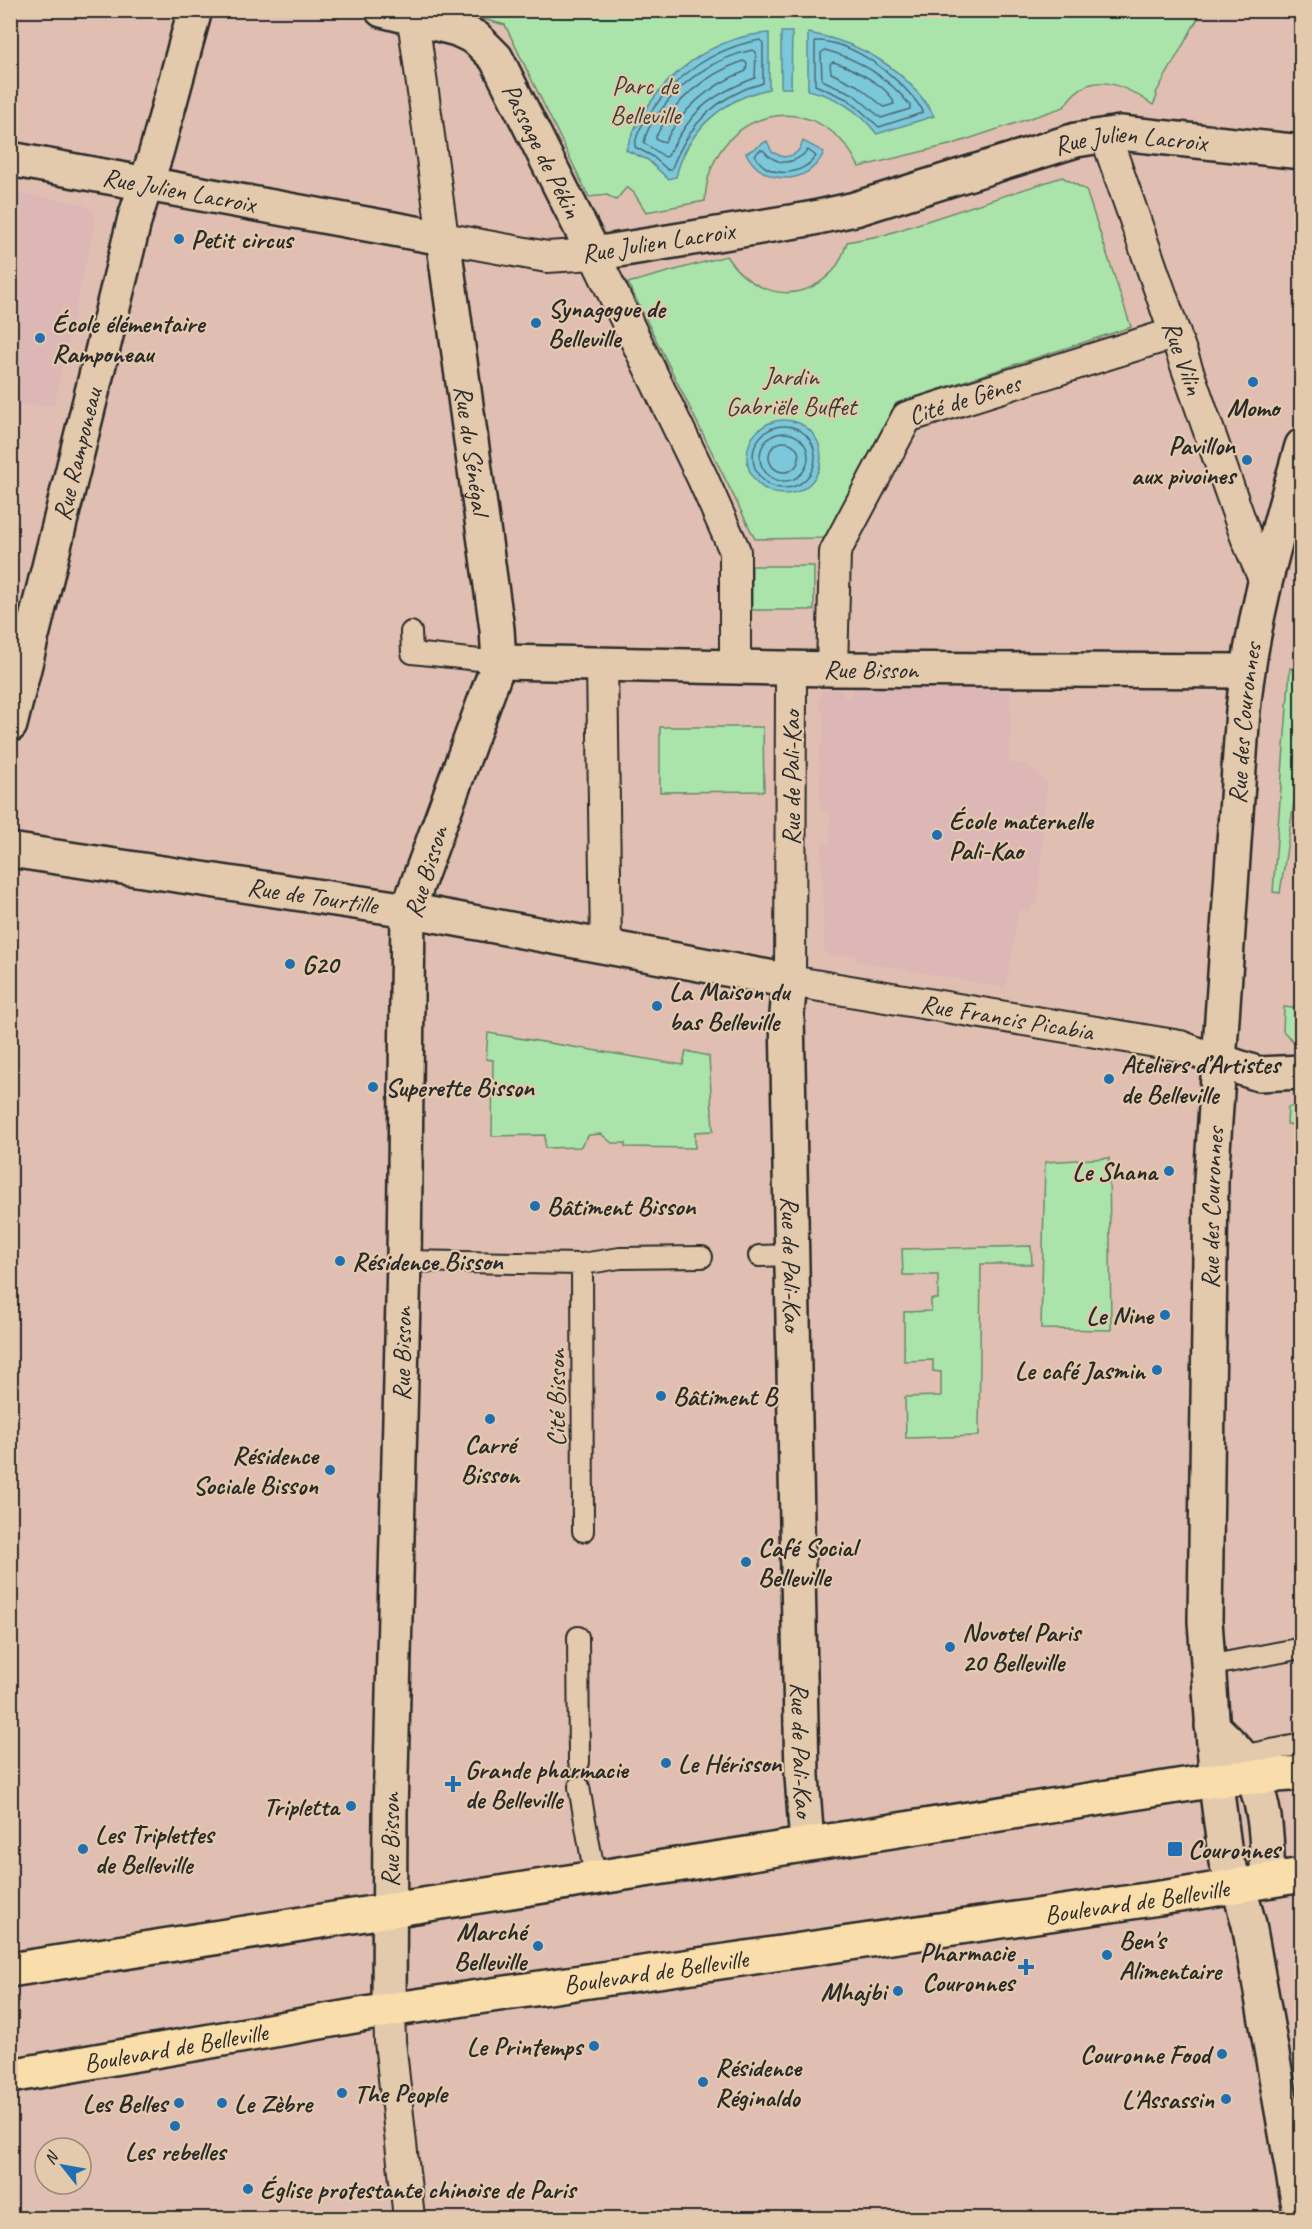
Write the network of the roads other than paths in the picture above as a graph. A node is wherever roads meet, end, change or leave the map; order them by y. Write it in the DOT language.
graph roads {
  1 [pos="195,10"];
  2 [pos="382,10"];
  3 [pos="414,19"];
  4 [pos="1105,134"];
  5 [pos="1302,152"];
  6 [pos="10,159"];
  7 [pos="145,184"];
  8 [pos="444,238"];
  9 [pos="594,254"];
  10 [pos="1175,333"];
  11 [pos="1302,446"];
  12 [pos="1264,579"];
  13 [pos="411,632"];
  14 [pos="499,662"];
  15 [pos="602,663"];
  16 [pos="735,666"];
  17 [pos="832,669"];
  18 [pos="1247,671"];
  19 [pos="792,684"];
  20 [pos="10,725"];
  21 [pos="10,850"];
  22 [pos="408,910"];
  23 [pos="606,946"];
  24 [pos="790,981"];
  25 [pos="1220,1061"];
  26 [pos="1302,1072"];
  27 [pos="702,1257"];
  28 [pos="404,1261"];
  29 [pos="582,1264"];
  30 [pos="583,1531"];
  31 [pos="578,1637"];
  32 [pos="1302,1648"];
  33 [pos="1208,1666"];
  34 [pos="1212,1726"];
  35 [pos="1302,1744"];
  36 [pos="579,1762"];
  37 [pos="1246,1767"];
  38 [pos="1302,1773"];
  39 [pos="1216,1780"];
  40 [pos="579,1787"];
  41 [pos="807,1844"];
  42 [pos="1302,1875"];
  43 [pos="595,1877"];
  44 [pos="1253,1883"];
  45 [pos="390,1911"];
  46 [pos="10,1970"];
  47 [pos="389,2010"];
  48 [pos="10,2076"];
  49 [pos="409,2218"];
  50 [pos="1301,2218"];
  1 -- 7 [label="street, Rue Ramponeau"];
  2 -- 3 [label="street"];
  3 -- 8 [label="street"];
  3 -- 9 [label="street, Passage de Pékin"];
  4 -- 5 [label="street, Rue Julien Lacroix"];
  4 -- 9 [label="street, Rue Julien Lacroix"];
  4 -- 10 [label="street, Rue Vilin"];
  6 -- 7 [label="street, Rue Julien Lacroix"];
  7 -- 8 [label="street, Rue Julien Lacroix"];
  7 -- 20 [label="street, Rue Ramponeau"];
  8 -- 9 [label="street, Rue Julien Lacroix"];
  8 -- 14 [label="street, Rue du Sénégal"];
  9 -- 16 [label="street"];
  10 -- 12 [label="street, Rue Vilin"];
  10 -- 17 [label="street, Cité de Gênes"];
  11 -- 12 [label="street, Rue des Couronnes"];
  12 -- 18 [label="street, Rue des Couronnes"];
  13 -- 14 [label="lane"];
  14 -- 15 [label="street, Rue Bisson"];
  14 -- 22 [label="street, Rue Bisson"];
  15 -- 16 [label="street, Rue Bisson"];
  15 -- 23 [label="street"];
  16 -- 17 [label="street, Rue Bisson"];
  17 -- 18 [label="street, Rue Bisson"];
  18 -- 25 [label="street, Rue des Couronnes"];
  19 -- 24 [label="street, Rue de Pali-Kao"];
  21 -- 22 [label="street, Rue de Tourtille"];
  22 -- 23 [label="street, Rue de Tourtille"];
  22 -- 28 [label="street, Rue Bisson"];
  23 -- 24 [label="street, Rue de Tourtille"];
  24 -- 25 [label="street, Rue Francis Picabia"];
  24 -- 41 [label="street, Rue de Pali-Kao"];
  25 -- 26 [label="street"];
  25 -- 33 [label="street, Rue des Couronnes"];
  27 -- 29 [label="lane"];
  28 -- 29 [label="lane"];
  28 -- 45 [label="street, Rue Bisson"];
  29 -- 30 [label="lane, Cité Bisson"];
  31 -- 36 [label="lane"];
  32 -- 33 [label="lane"];
  33 -- 34 [label="street, Rue des Couronnes"];
  34 -- 37 [label="street"];
  34 -- 39 [label="street, Rue des Couronnes"];
  35 -- 37 [label="lane"];
  37 -- 38 [label="main road"];
  37 -- 39 [label="main road"];
  37 -- 44 [label="street"];
  39 -- 41 [label="main road"];
  39 -- 44 [label="street, Rue des Couronnes"];
  40 -- 43 [label="lane"];
  41 -- 43 [label="main road"];
  42 -- 44 [label="main road, Boulevard de Belleville"];
  43 -- 45 [label="main road"];
  44 -- 47 [label="main road, Boulevard de Belleville"];
  44 -- 50 [label="street"];
  45 -- 46 [label="main road"];
  45 -- 47 [label="street, Rue Bisson"];
  47 -- 48 [label="main road, Boulevard de Belleville"];
  47 -- 49 [label="street"];
}
